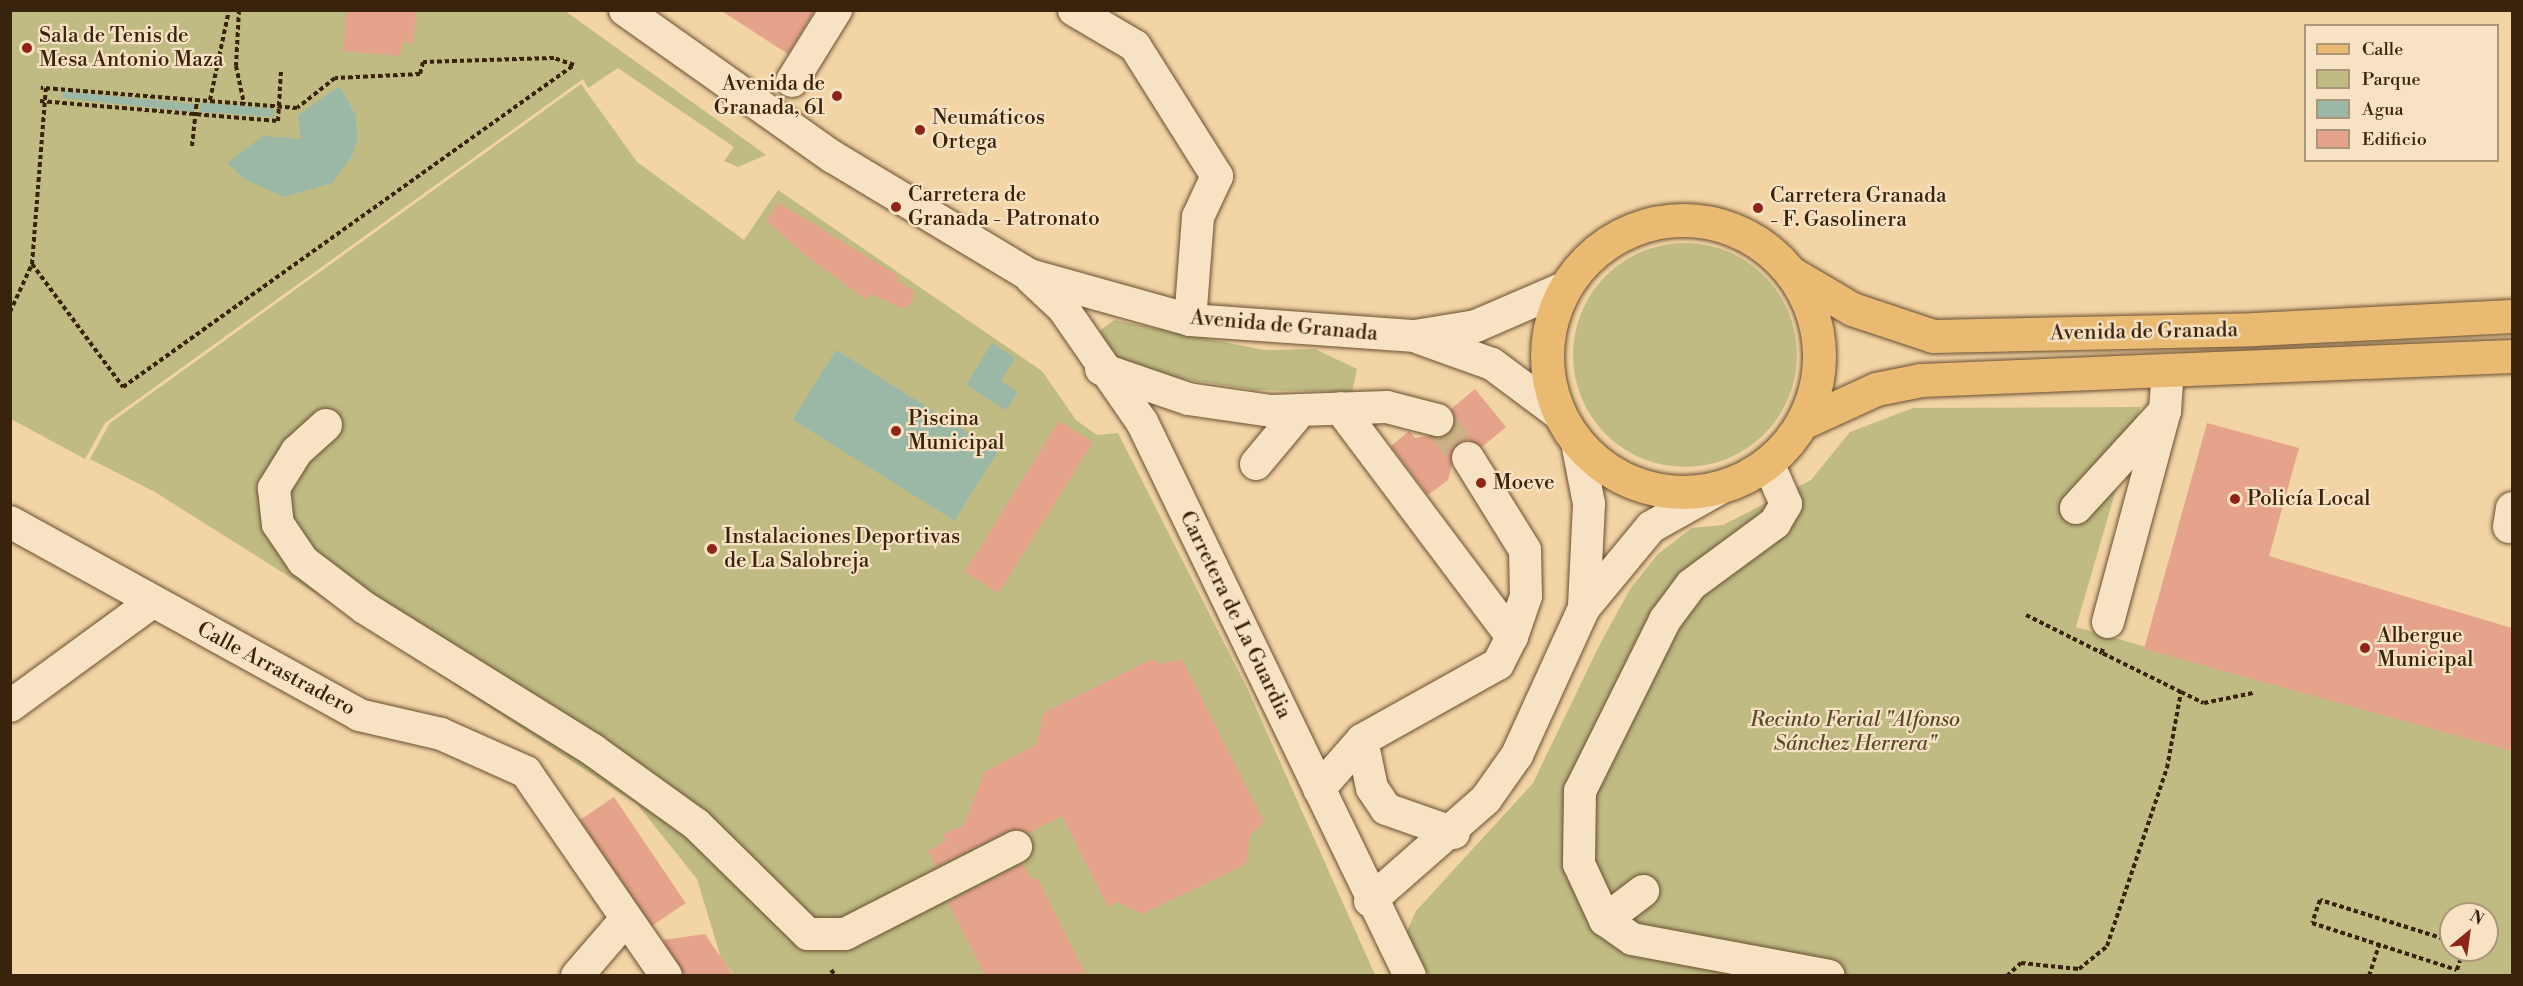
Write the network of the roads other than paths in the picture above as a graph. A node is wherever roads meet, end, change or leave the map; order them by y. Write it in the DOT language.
graph roads {
  1 [pos="625,10"];
  2 [pos="836,10"];
  3 [pos="1074,10"];
  4 [pos="792,81"];
  5 [pos="1790,272"];
  6 [pos="1029,275"];
  7 [pos="1564,288"];
  8 [pos="2512,316"];
  9 [pos="1190,320"];
  10 [pos="1415,336"];
  11 [pos="2512,356"];
  12 [pos="1101,369"];
  13 [pos="2168,372"];
  14 [pos="1340,408"];
  15 [pos="1301,410"];
  16 [pos="2165,411"];
  17 [pos="1559,414"];
  18 [pos="1437,420"];
  19 [pos="1802,423"];
  20 [pos="326,425"];
  21 [pos="1576,441"];
  22 [pos="1468,458"];
  23 [pos="1768,463"];
  24 [pos="1256,464"];
  25 [pos="1724,486"];
  26 [pos="2076,508"];
  27 [pos="10,522"];
  28 [pos="152,602"];
  29 [pos="1584,608"];
  30 [pos="2108,622"];
  31 [pos="1512,638"];
  32 [pos="10,706"];
  33 [pos="1362,740"];
  34 [pos="1319,789"];
  35 [pos="1454,833"];
  36 [pos="1016,847"];
  37 [pos="1643,891"];
  38 [pos="1370,901"];
  39 [pos="626,919"];
  40 [pos="1605,920"];
  41 [pos="577,975"];
  42 [pos="666,975"];
  43 [pos="1410,975"];
  44 [pos="1829,975"];
  1 -- 6 [label="street, Avenida de Granada"];
  2 -- 4 [label="street"];
  3 -- 9 [label="street"];
  5 -- 7 [label="main road, Avenida de Granada"];
  5 -- 8 [label="main road, Avenida de Granada"];
  5 -- 19 [label="main road"];
  6 -- 9 [label="street, Avenida de Granada"];
  6 -- 12 [label="street, Carretera de La Guardia"];
  7 -- 10 [label="street, Avenida de Granada"];
  7 -- 17 [label="main road"];
  9 -- 10 [label="street, Avenida de Granada"];
  10 -- 17 [label="street, Avenida de Granada"];
  11 -- 13 [label="main road, Avenida de Granada"];
  12 -- 15 [label="street"];
  12 -- 34 [label="street, Carretera de La Guardia"];
  13 -- 16 [label="street"];
  13 -- 19 [label="main road, Avenida de Granada"];
  14 -- 15 [label="street"];
  14 -- 18 [label="street"];
  14 -- 31 [label="street"];
  15 -- 24 [label="street"];
  16 -- 26 [label="street"];
  16 -- 30 [label="street"];
  17 -- 21 [label="main road"];
  19 -- 23 [label="main road"];
  20 -- 36 [label="street"];
  21 -- 25 [label="main road"];
  21 -- 29 [label="street"];
  22 -- 31 [label="street"];
  23 -- 25 [label="main road"];
  23 -- 40 [label="street"];
  25 -- 29 [label="street"];
  27 -- 28 [label="street, Calle Arrastradero"];
  28 -- 32 [label="street"];
  28 -- 39 [label="street, Calle Arrastradero"];
  29 -- 35 [label="street"];
  31 -- 33 [label="street"];
  33 -- 34 [label="street"];
  33 -- 35 [label="street"];
  34 -- 38 [label="street, Carretera de La Guardia"];
  35 -- 38 [label="street"];
  37 -- 40 [label="street"];
  38 -- 43 [label="street, Carretera de La Guardia"];
  39 -- 41 [label="street"];
  39 -- 42 [label="street, Calle Arrastradero"];
  40 -- 44 [label="street"];
}
